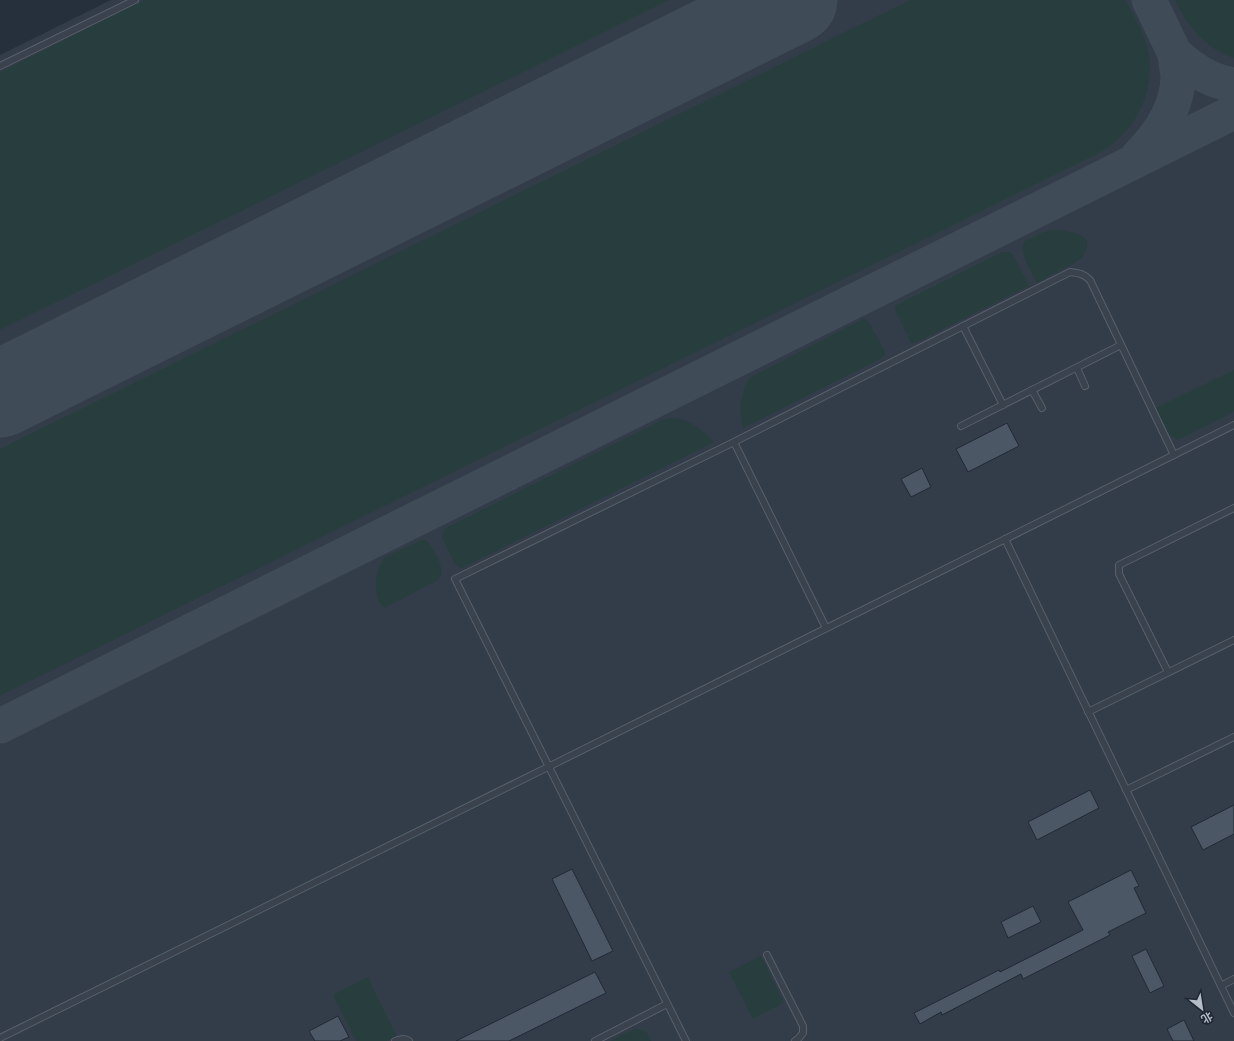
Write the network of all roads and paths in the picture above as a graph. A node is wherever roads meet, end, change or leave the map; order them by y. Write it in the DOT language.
graph roads {
  1 [pos="135,0"];
  2 [pos="0,66"];
  3 [pos="963,326"];
  4 [pos="1121,345"];
  5 [pos="1077,368"];
  6 [pos="1086,386"];
  7 [pos="1032,390"];
  8 [pos="1002,405"];
  9 [pos="1042,408"];
  10 [pos="1234,425"];
  11 [pos="961,426"];
  12 [pos="734,442"];
  13 [pos="1174,455"];
  14 [pos="1234,508"];
  15 [pos="1005,539"];
  16 [pos="826,628"];
  17 [pos="1234,640"];
  18 [pos="1168,672"];
  19 [pos="1088,712"];
  20 [pos="1234,737"];
  21 [pos="548,767"];
  22 [pos="1126,790"];
  23 [pos="767,955"];
  24 [pos="1234,979"];
  25 [pos="1221,986"];
  26 [pos="667,1004"];
  27 [pos="1234,1013"];
  28 [pos="0,1038"];
  29 [pos="394,1041"];
  30 [pos="409,1041"];
  31 [pos="595,1041"];
  32 [pos="685,1041"];
  33 [pos="795,1041"];
  1 -- 2 [label="lane"];
  3 -- 4 [label="lane"];
  3 -- 8 [label="lane"];
  3 -- 12 [label="lane"];
  4 -- 5 [label="lane"];
  4 -- 13 [label="lane"];
  5 -- 6 [label="lane"];
  5 -- 7 [label="lane"];
  7 -- 8 [label="lane"];
  7 -- 9 [label="lane"];
  8 -- 11 [label="lane"];
  10 -- 13 [label="lane"];
  12 -- 16 [label="lane"];
  12 -- 21 [label="lane"];
  13 -- 15 [label="lane"];
  14 -- 18 [label="lane"];
  15 -- 16 [label="lane"];
  15 -- 19 [label="lane"];
  16 -- 21 [label="lane"];
  17 -- 18 [label="lane"];
  18 -- 19 [label="lane"];
  19 -- 22 [label="lane"];
  20 -- 22 [label="lane"];
  21 -- 26 [label="lane"];
  21 -- 28 [label="lane"];
  22 -- 25 [label="lane"];
  23 -- 33 [label="lane"];
  24 -- 25 [label="lane"];
  25 -- 27 [label="lane"];
  26 -- 31 [label="lane"];
  26 -- 32 [label="lane"];
  29 -- 30 [label="lane"];
}
